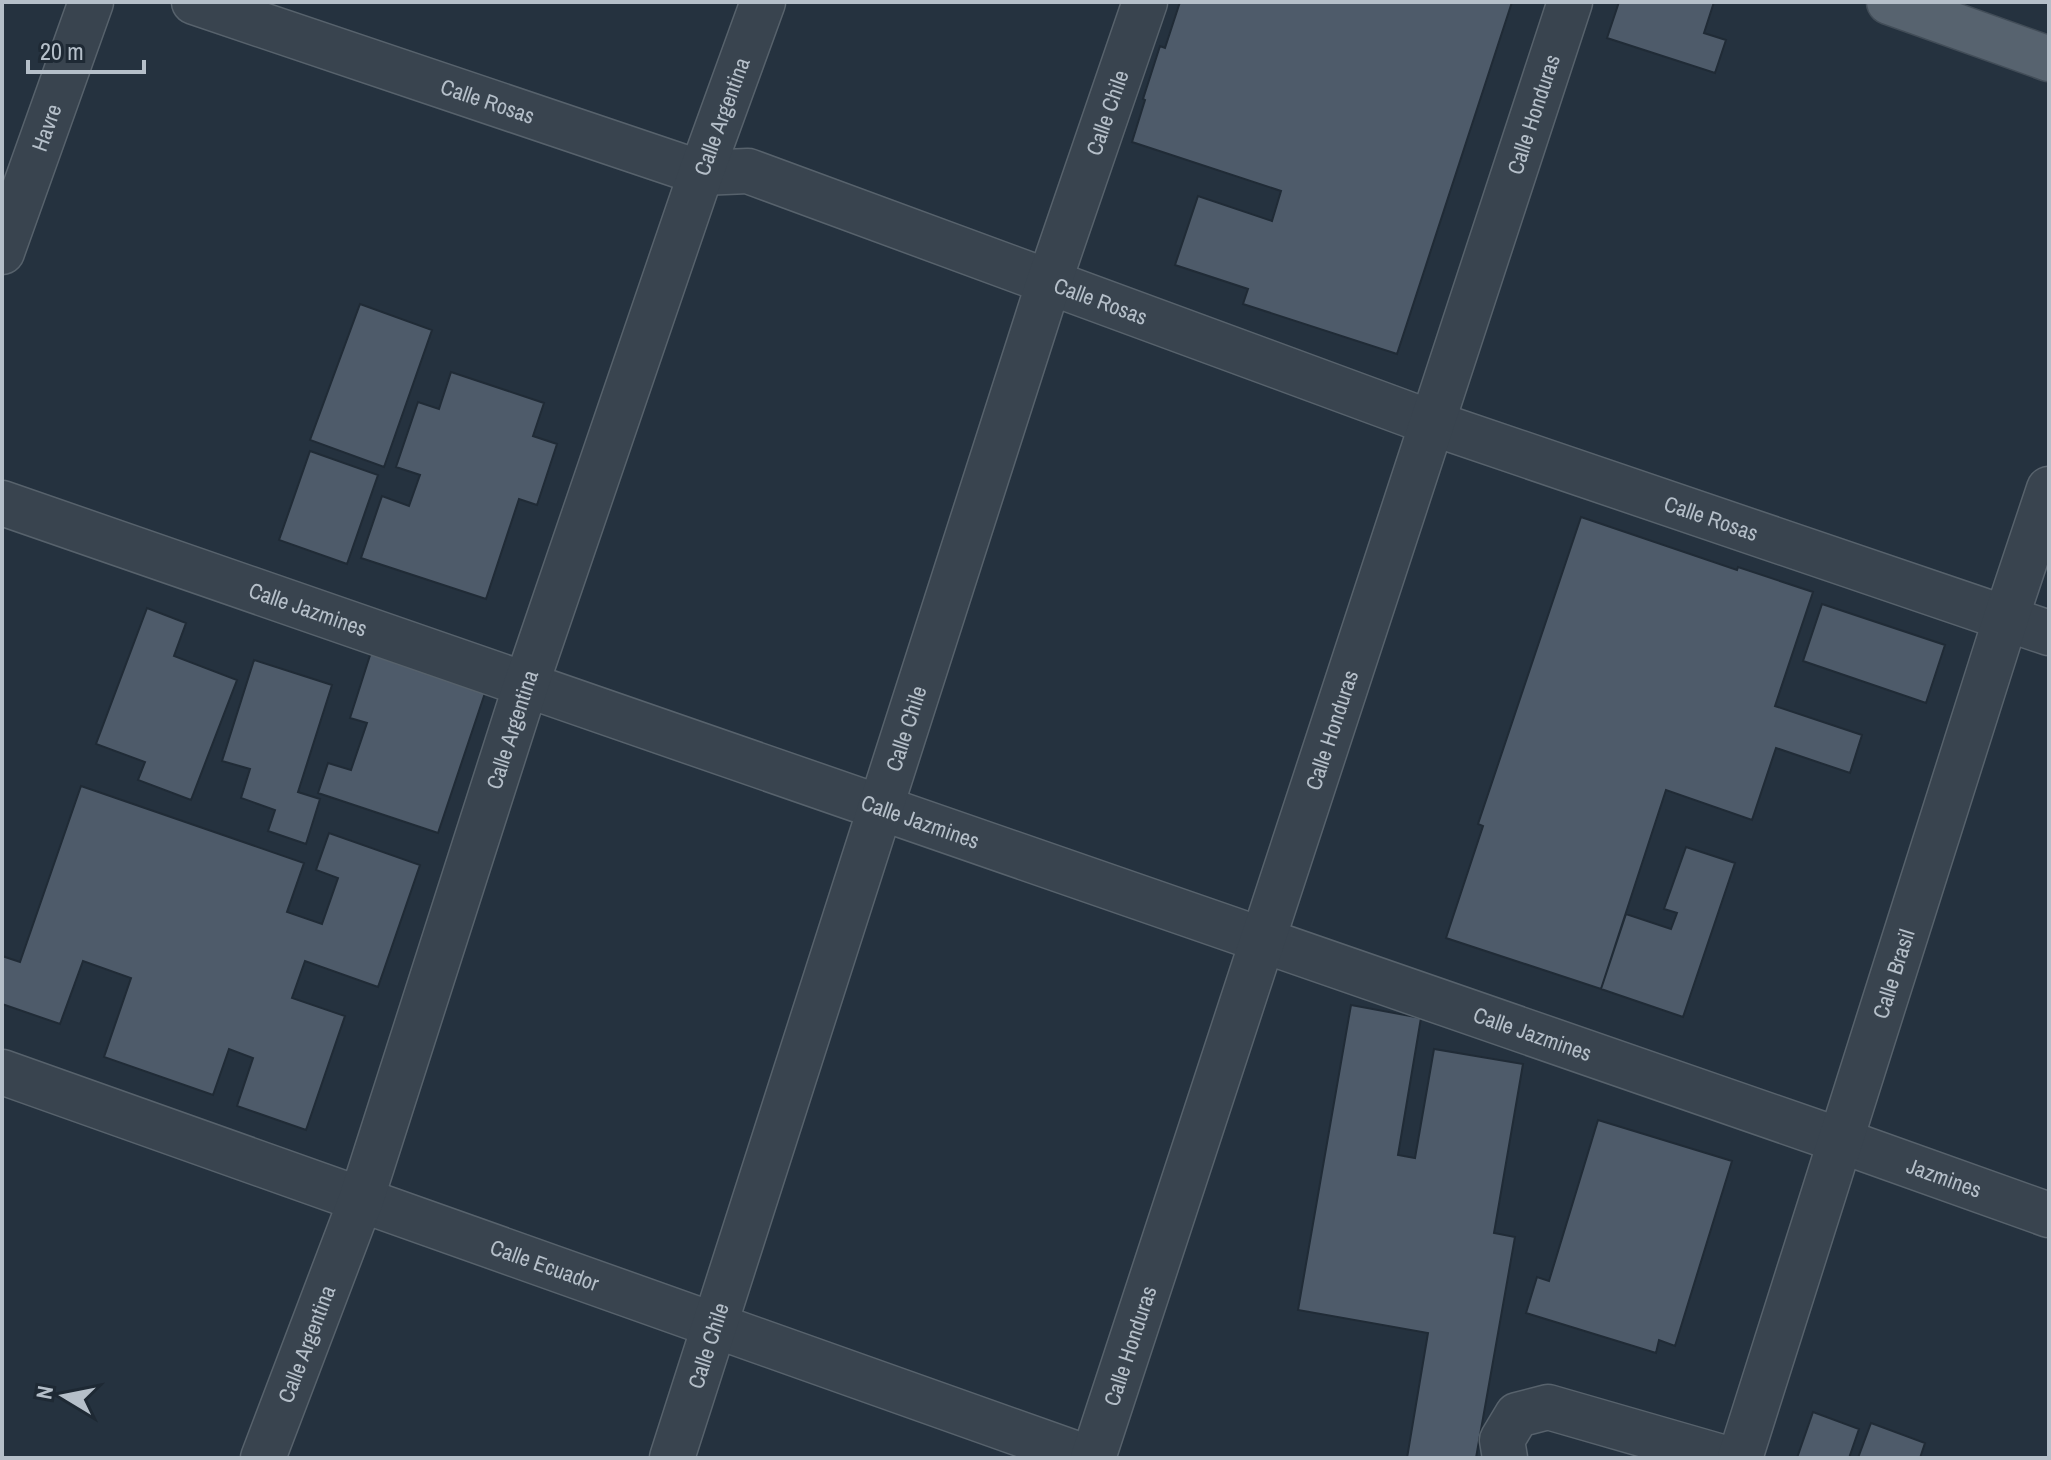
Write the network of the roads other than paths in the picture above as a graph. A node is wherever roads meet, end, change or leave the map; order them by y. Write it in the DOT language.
graph roads {
  1 [pos="91,2"];
  2 [pos="194,2"];
  3 [pos="763,2"];
  4 [pos="1145,2"];
  5 [pos="1570,2"];
  6 [pos="1889,2"];
  7 [pos="2049,59"];
  8 [pos="701,173"];
  9 [pos="2,252"];
  10 [pos="1049,282"];
  11 [pos="1432,423"];
  12 [pos="2049,489"];
  13 [pos="2,503"];
  14 [pos="2006,618"];
  15 [pos="2049,633"];
  16 [pos="526,685"];
  17 [pos="879,808"];
  18 [pos="1263,941"];
  19 [pos="2,1072"];
  20 [pos="1839,1140"];
  21 [pos="361,1200"];
  22 [pos="2049,1215"];
  23 [pos="715,1325"];
  24 [pos="263,1458"];
  25 [pos="672,1458"];
  26 [pos="1091,1458"];
  27 [pos="1505,1458"];
  28 [pos="1725,1458"];
  29 [pos="1740,1458"];
  1 -- 9 [label="street, Havre"];
  2 -- 8 [label="street, Calle Rosas"];
  3 -- 8 [label="street, Calle Argentina"];
  4 -- 10 [label="street, Calle Chile"];
  5 -- 11 [label="street, Calle Honduras"];
  6 -- 7 [label="main road"];
  8 -- 10 [label="street, Calle Rosas"];
  8 -- 16 [label="street, Calle Argentina"];
  10 -- 11 [label="street, Calle Rosas"];
  10 -- 17 [label="street, Calle Chile"];
  11 -- 14 [label="street, Calle Rosas"];
  11 -- 18 [label="street, Calle Honduras"];
  12 -- 14 [label="street, Calle Brasil"];
  13 -- 16 [label="street, Calle Jazmines"];
  14 -- 15 [label="street, Calle Rosas"];
  14 -- 20 [label="street, Calle Brasil"];
  16 -- 17 [label="street, Calle Jazmines"];
  16 -- 21 [label="street, Calle Argentina"];
  17 -- 18 [label="street, Calle Jazmines"];
  17 -- 23 [label="street, Calle Chile"];
  18 -- 20 [label="street, Calle Jazmines"];
  18 -- 26 [label="street, Calle Honduras"];
  19 -- 21 [label="street, Calle Ecuador"];
  20 -- 22 [label="street, Jazmines"];
  20 -- 29 [label="street, Calle Brasil"];
  21 -- 23 [label="street, Calle Ecuador"];
  21 -- 24 [label="street, Calle Argentina"];
  23 -- 25 [label="street, Calle Chile"];
  23 -- 26 [label="street, Calle Ecuador"];
  27 -- 28 [label="street"];
}
